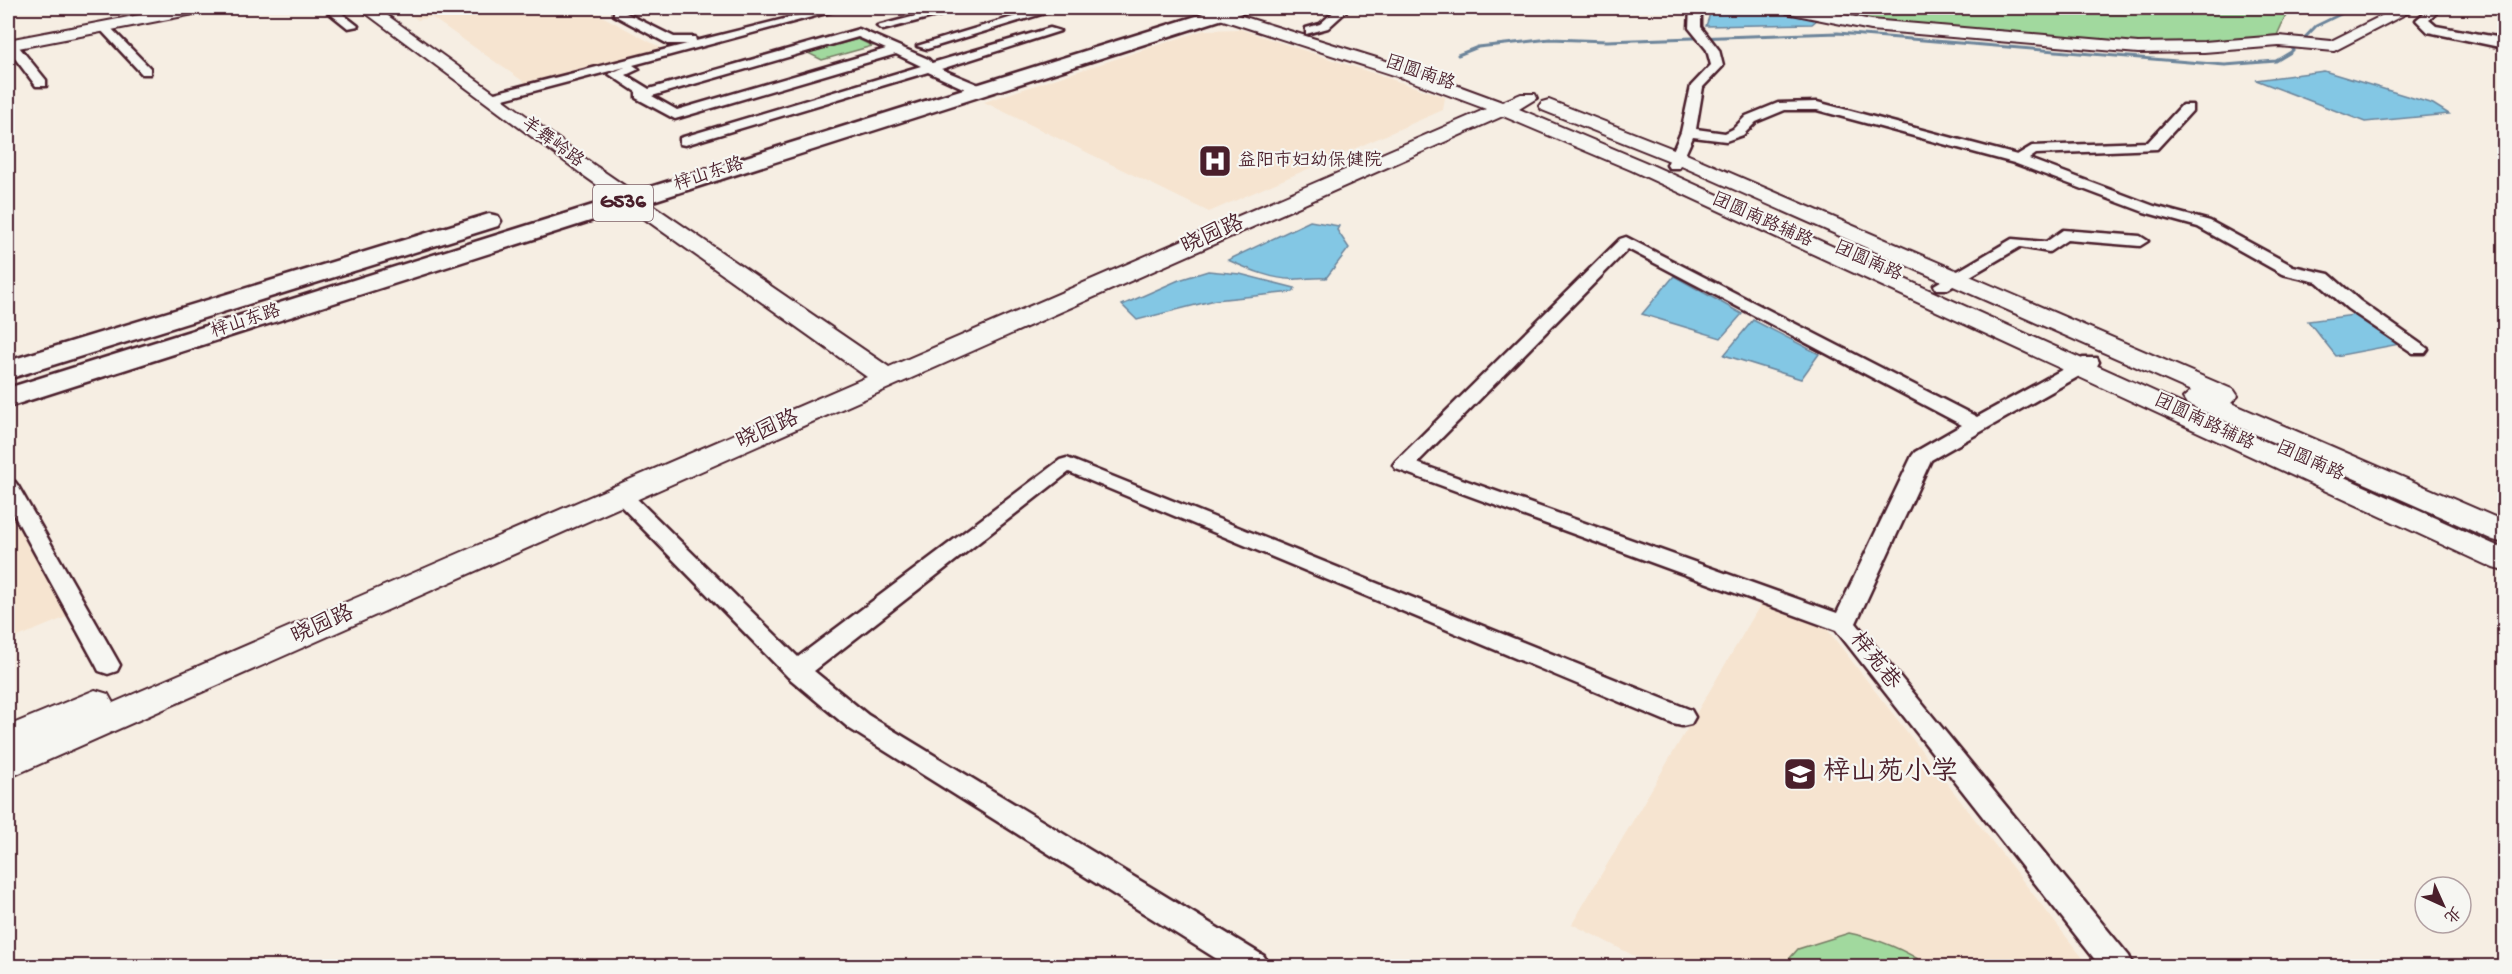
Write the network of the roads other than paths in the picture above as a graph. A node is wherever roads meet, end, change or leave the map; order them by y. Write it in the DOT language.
graph roads {
  1 [pos="199,8"];
  2 [pos="328,8"];
  3 [pos="367,8"];
  4 [pos="606,8"];
  5 [pos="641,8"];
  6 [pos="818,8"];
  7 [pos="960,8"];
  8 [pos="1042,8"];
  9 [pos="1182,8"];
  10 [pos="1344,8"];
  11 [pos="1695,8"];
  12 [pos="1787,8"];
  13 [pos="2409,8"];
  14 [pos="2436,8"];
  15 [pos="1229,9"];
  16 [pos="841,11"];
  17 [pos="618,13"];
  18 [pos="102,26"];
  19 [pos="352,26"];
  20 [pos="883,26"];
  21 [pos="1315,30"];
  22 [pos="1054,31"];
  23 [pos="2505,44"];
  24 [pos="9,45"];
  25 [pos="923,46"];
  26 [pos="897,50"];
  27 [pos="929,68"];
  28 [pos="146,70"];
  29 [pos="952,78"];
  30 [pos="41,83"];
  31 [pos="979,90"];
  32 [pos="647,93"];
  33 [pos="492,98"];
  34 [pos="1506,101"];
  35 [pos="2187,108"];
  36 [pos="1689,132"];
  37 [pos="685,141"];
  38 [pos="2019,160"];
  39 [pos="1676,161"];
  40 [pos="609,184"];
  41 [pos="587,191"];
  42 [pos="632,200"];
  43 [pos="507,216"];
  44 [pos="2140,241"];
  45 [pos="1948,282"];
  46 [pos="2419,348"];
  47 [pos="2086,365"];
  48 [pos="8,370"];
  49 [pos="880,374"];
  50 [pos="8,398"];
  51 [pos="1977,425"];
  52 [pos="8,486"];
  53 [pos="621,495"];
  54 [pos="2505,519"];
  55 [pos="2505,533"];
  56 [pos="2505,550"];
  57 [pos="2505,561"];
  58 [pos="1844,624"];
  59 [pos="108,665"];
  60 [pos="797,671"];
  61 [pos="1682,717"];
  62 [pos="8,741"];
  63 [pos="8,764"];
  64 [pos="1253,966"];
  65 [pos="2118,966"];
  1 -- 18 [label="street"];
  2 -- 19 [label="street"];
  3 -- 33 [label="street, 羊舞岭路"];
  4 -- 17 [label="street"];
  5 -- 17 [label="street"];
  6 -- 17 [label="street"];
  7 -- 20 [label="street"];
  8 -- 25 [label="street"];
  9 -- 29 [label="highway, 梓山东路 / G536"];
  10 -- 21 [label="street"];
  11 -- 36 [label="street"];
  12 -- 13 [label="street"];
  14 -- 23 [label="street"];
  15 -- 21 [label="street, 团圆南路"];
  15 -- 31 [label="highway, 梓山东路 / G536"];
  15 -- 34 [label="street, 团圆南路辅路"];
  16 -- 32 [label="street"];
  16 -- 33 [label="street"];
  18 -- 24 [label="street"];
  18 -- 28 [label="street"];
  21 -- 34 [label="street, 团圆南路"];
  22 -- 27 [label="street"];
  24 -- 30 [label="street"];
  26 -- 27 [label="street"];
  26 -- 32 [label="street"];
  26 -- 32 [label="street"];
  27 -- 29 [label="street"];
  27 -- 37 [label="street"];
  29 -- 31 [label="street"];
  29 -- 40 [label="highway, 梓山东路 / G536"];
  31 -- 42 [label="highway, 梓山东路 / G536"];
  33 -- 40 [label="street, 羊舞岭路"];
  34 -- 39 [label="street, 团圆南路"];
  34 -- 47 [label="street, 团圆南路辅路"];
  34 -- 49 [label="street, 晓园路"];
  35 -- 38 [label="street"];
  36 -- 38 [label="street"];
  36 -- 39 [label="street"];
  38 -- 46 [label="street"];
  39 -- 45 [label="street, 团圆南路"];
  40 -- 41 [label="highway, 梓山东路 / G536"];
  40 -- 42 [label="street, 羊舞岭路"];
  42 -- 49 [label="street, 羊舞岭路"];
  42 -- 50 [label="highway, 梓山东路 / G536"];
  43 -- 48 [label="highway, 梓山东路"];
  44 -- 45 [label="street"];
  45 -- 54 [label="street, 团圆南路辅路"];
  45 -- 55 [label="street, 团圆南路"];
  47 -- 51 [label="street, 梓苑巷"];
  47 -- 56 [label="street, 团圆南路"];
  47 -- 57 [label="street, 团圆南路辅路"];
  49 -- 53 [label="street, 晓园路"];
  49 -- 62 [label="street, 晓园路"];
  51 -- 58 [label="street, 梓苑巷"];
  51 -- 58 [label="street"];
  52 -- 59 [label="street"];
  53 -- 60 [label="street"];
  53 -- 63 [label="street, 晓园路"];
  58 -- 65 [label="street, 梓苑巷"];
  60 -- 61 [label="street"];
  60 -- 64 [label="street"];
}
